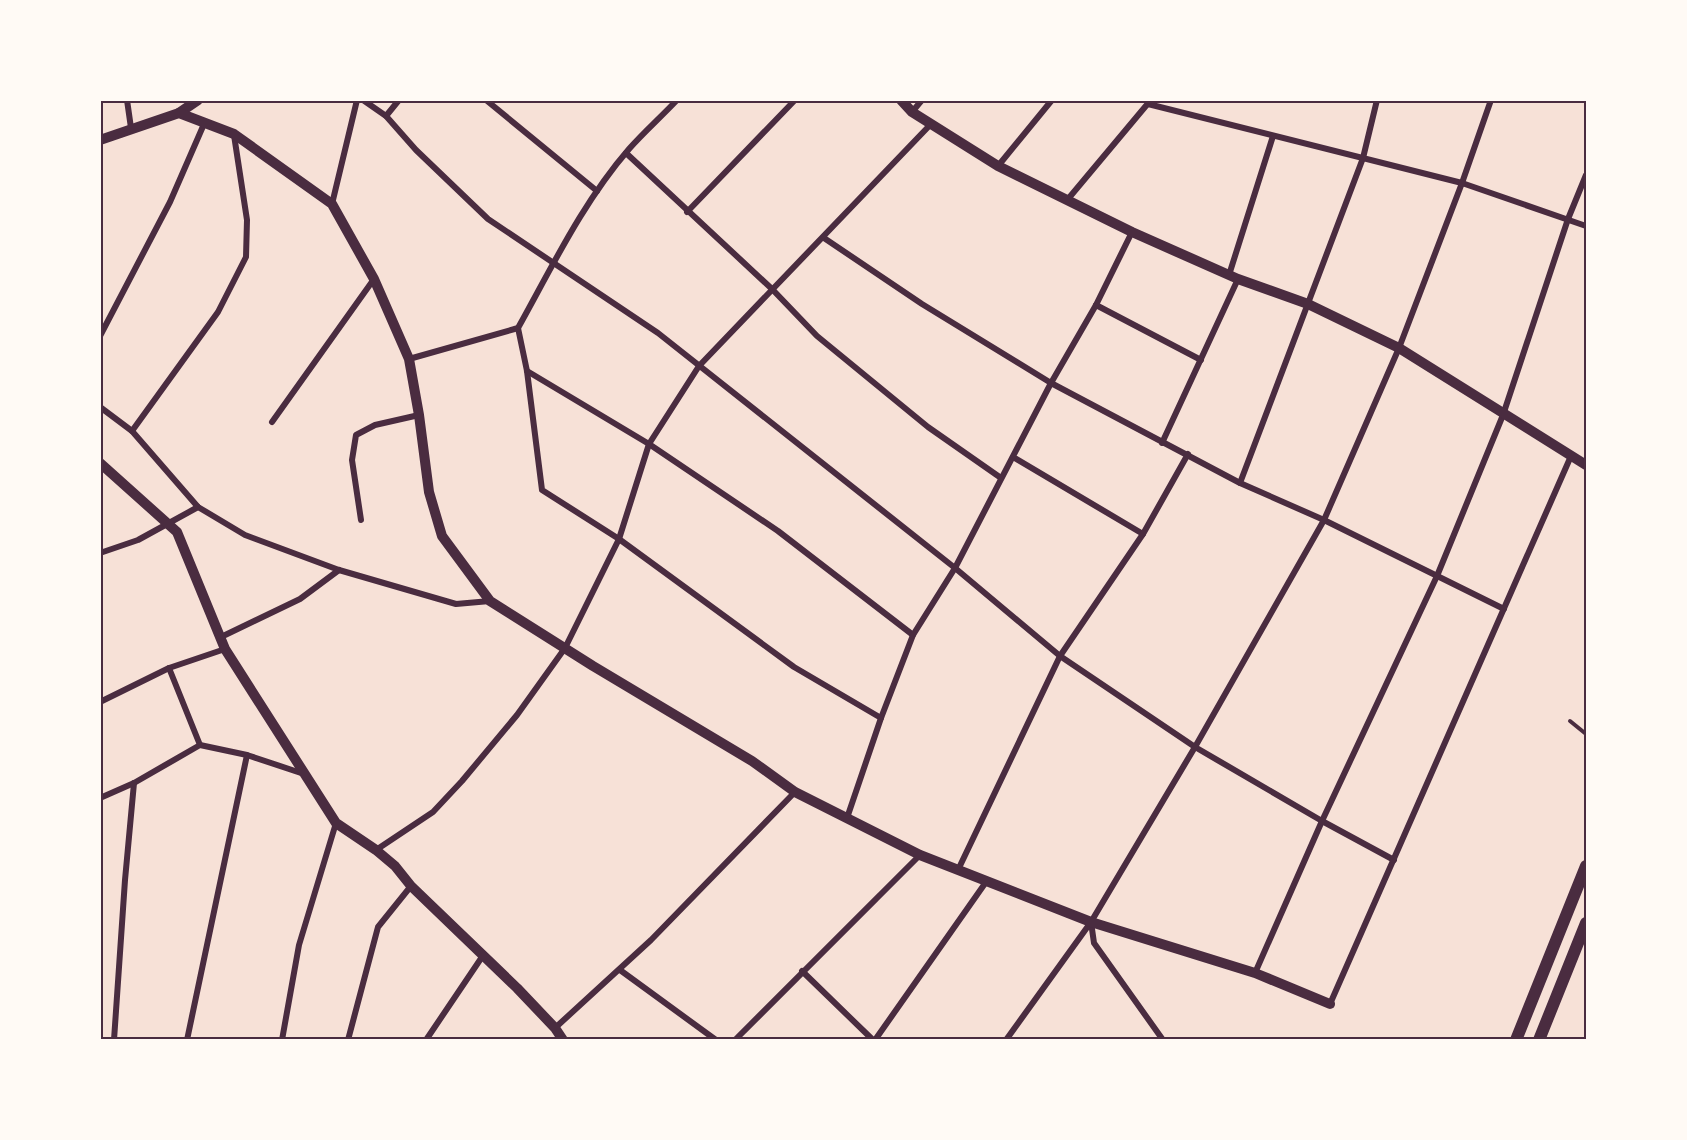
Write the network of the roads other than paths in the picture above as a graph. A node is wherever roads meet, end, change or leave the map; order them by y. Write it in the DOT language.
graph roads {
  1 [pos="127,100"];
  2 [pos="198,100"];
  3 [pos="357,100"];
  4 [pos="363,100"];
  5 [pos="399,100"];
  6 [pos="486,100"];
  7 [pos="677,100"];
  8 [pos="795,100"];
  9 [pos="901,100"];
  10 [pos="922,100"];
  11 [pos="1053,100"];
  12 [pos="1377,100"];
  13 [pos="1491,100"];
  14 [pos="1149,102"];
  15 [pos="912,112"];
  16 [pos="179,113"];
  17 [pos="386,116"];
  18 [pos="204,124"];
  19 [pos="931,124"];
  20 [pos="131,128"];
  21 [pos="234,134"];
  22 [pos="1273,136"];
  23 [pos="100,140"];
  24 [pos="626,153"];
  25 [pos="1363,158"];
  26 [pos="998,166"];
  27 [pos="1587,175"];
  28 [pos="1462,183"];
  29 [pos="597,191"];
  30 [pos="1068,199"];
  31 [pos="332,204"];
  32 [pos="687,212"];
  33 [pos="1568,219"];
  34 [pos="1587,226"];
  35 [pos="1132,232"];
  36 [pos="824,238"];
  37 [pos="555,262"];
  38 [pos="1233,277"];
  39 [pos="374,279"];
  40 [pos="772,289"];
  41 [pos="1308,304"];
  42 [pos="1096,305"];
  43 [pos="518,328"];
  44 [pos="100,336"];
  45 [pos="1399,348"];
  46 [pos="409,359"];
  47 [pos="1201,360"];
  48 [pos="699,366"];
  49 [pos="527,371"];
  50 [pos="1051,383"];
  51 [pos="100,407"];
  52 [pos="419,415"];
  53 [pos="1503,415"];
  54 [pos="272,422"];
  55 [pos="132,431"];
  56 [pos="1162,443"];
  57 [pos="649,444"];
  58 [pos="1188,454"];
  59 [pos="1571,456"];
  60 [pos="1013,457"];
  61 [pos="100,463"];
  62 [pos="1587,465"];
  63 [pos="1001,478"];
  64 [pos="1240,483"];
  65 [pos="198,507"];
  66 [pos="361,520"];
  67 [pos="1324,520"];
  68 [pos="168,523"];
  69 [pos="1143,534"];
  70 [pos="619,539"];
  71 [pos="100,553"];
  72 [pos="955,568"];
  73 [pos="339,570"];
  74 [pos="1437,576"];
  75 [pos="490,601"];
  76 [pos="1504,609"];
  77 [pos="914,636"];
  78 [pos="220,637"];
  79 [pos="565,648"];
  80 [pos="225,649"];
  81 [pos="1060,656"];
  82 [pos="169,668"];
  83 [pos="100,702"];
  84 [pos="881,718"];
  85 [pos="1570,721"];
  86 [pos="1587,734"];
  87 [pos="200,745"];
  88 [pos="1195,747"];
  89 [pos="247,755"];
  90 [pos="304,774"];
  91 [pos="134,783"];
  92 [pos="795,792"];
  93 [pos="100,798"];
  94 [pos="847,818"];
  95 [pos="1322,821"];
  96 [pos="336,823"];
  97 [pos="376,850"];
  98 [pos="920,855"];
  99 [pos="1394,860"];
  100 [pos="1587,866"];
  101 [pos="958,870"];
  102 [pos="986,882"];
  103 [pos="411,886"];
  104 [pos="1091,922"];
  105 [pos="1587,923"];
  106 [pos="484,954"];
  107 [pos="620,970"];
  108 [pos="802,971"];
  109 [pos="1255,973"];
  110 [pos="1330,1004"];
  111 [pos="555,1028"];
  112 [pos="114,1040"];
  113 [pos="187,1040"];
  114 [pos="282,1040"];
  115 [pos="348,1040"];
  116 [pos="426,1040"];
  117 [pos="563,1040"];
  118 [pos="716,1040"];
  119 [pos="735,1040"];
  120 [pos="874,1040"];
  121 [pos="1006,1040"];
  122 [pos="1163,1040"];
  123 [pos="1516,1040"];
  124 [pos="1539,1040"];
  1 -- 20 [label="street"];
  2 -- 16 [label="street"];
  3 -- 31 [label="street"];
  4 -- 17 [label="street"];
  5 -- 17 [label="street"];
  6 -- 29 [label="street"];
  7 -- 24 [label="street"];
  8 -- 32 [label="street"];
  9 -- 15 [label="street"];
  10 -- 15 [label="street"];
  11 -- 26 [label="street"];
  12 -- 25 [label="street"];
  13 -- 28 [label="street"];
  14 -- 22 [label="street"];
  14 -- 30 [label="street"];
  15 -- 19 [label="street"];
  16 -- 18 [label="street"];
  16 -- 20 [label="street"];
  17 -- 37 [label="street"];
  18 -- 21 [label="street"];
  18 -- 44 [label="street"];
  19 -- 26 [label="street"];
  19 -- 36 [label="street"];
  20 -- 23 [label="street"];
  21 -- 31 [label="street"];
  21 -- 55 [label="street"];
  22 -- 25 [label="street"];
  22 -- 38 [label="street"];
  24 -- 29 [label="street"];
  24 -- 32 [label="street"];
  25 -- 28 [label="street"];
  25 -- 41 [label="street"];
  26 -- 30 [label="street"];
  27 -- 33 [label="street"];
  28 -- 33 [label="street"];
  28 -- 45 [label="street"];
  29 -- 37 [label="street"];
  30 -- 35 [label="street"];
  31 -- 39 [label="street"];
  32 -- 40 [label="street"];
  33 -- 34 [label="street"];
  33 -- 53 [label="street"];
  35 -- 38 [label="street"];
  35 -- 42 [label="street"];
  36 -- 40 [label="street"];
  36 -- 50 [label="street"];
  37 -- 43 [label="street"];
  37 -- 48 [label="street"];
  38 -- 41 [label="street"];
  38 -- 47 [label="street"];
  39 -- 46 [label="street"];
  39 -- 54 [label="street"];
  40 -- 48 [label="street"];
  40 -- 63 [label="street"];
  41 -- 45 [label="street"];
  41 -- 64 [label="street"];
  42 -- 47 [label="street"];
  42 -- 50 [label="street"];
  43 -- 46 [label="street"];
  43 -- 49 [label="street"];
  45 -- 53 [label="street"];
  45 -- 67 [label="street"];
  46 -- 52 [label="street"];
  47 -- 56 [label="street"];
  48 -- 57 [label="street"];
  48 -- 72 [label="street"];
  49 -- 57 [label="street"];
  49 -- 70 [label="street"];
  50 -- 56 [label="street"];
  50 -- 60 [label="street"];
  51 -- 55 [label="street"];
  52 -- 66 [label="street"];
  52 -- 75 [label="street"];
  53 -- 59 [label="street"];
  53 -- 74 [label="street"];
  55 -- 65 [label="street"];
  56 -- 58 [label="street"];
  57 -- 70 [label="street"];
  57 -- 77 [label="street"];
  58 -- 64 [label="street"];
  58 -- 69 [label="street"];
  59 -- 62 [label="street"];
  59 -- 76 [label="street"];
  60 -- 63 [label="street"];
  60 -- 69 [label="street"];
  61 -- 68 [label="street"];
  63 -- 72 [label="street"];
  64 -- 67 [label="street"];
  65 -- 68 [label="street"];
  65 -- 73 [label="street"];
  67 -- 74 [label="street"];
  67 -- 88 [label="street"];
  68 -- 71 [label="street"];
  68 -- 78 [label="street"];
  69 -- 81 [label="street"];
  70 -- 79 [label="street"];
  70 -- 84 [label="street"];
  72 -- 77 [label="street"];
  72 -- 81 [label="street"];
  73 -- 75 [label="street"];
  73 -- 78 [label="street"];
  74 -- 76 [label="street"];
  74 -- 95 [label="street"];
  75 -- 79 [label="street"];
  76 -- 99 [label="street"];
  77 -- 84 [label="street"];
  78 -- 80 [label="street"];
  79 -- 92 [label="street"];
  79 -- 97 [label="street"];
  80 -- 82 [label="street"];
  80 -- 90 [label="street"];
  81 -- 88 [label="street"];
  81 -- 101 [label="street"];
  82 -- 83 [label="street"];
  82 -- 87 [label="street"];
  84 -- 94 [label="street"];
  85 -- 86 [label="lane"];
  87 -- 89 [label="street"];
  87 -- 91 [label="street"];
  88 -- 95 [label="street"];
  88 -- 104 [label="street"];
  89 -- 90 [label="street"];
  89 -- 113 [label="street"];
  90 -- 96 [label="street"];
  91 -- 93 [label="street"];
  91 -- 112 [label="street"];
  92 -- 94 [label="street"];
  92 -- 107 [label="street"];
  94 -- 98 [label="street"];
  95 -- 99 [label="street"];
  95 -- 109 [label="street"];
  96 -- 97 [label="street"];
  96 -- 114 [label="street"];
  97 -- 103 [label="street"];
  98 -- 101 [label="street"];
  98 -- 108 [label="street"];
  99 -- 110 [label="street"];
  100 -- 123 [label="main road"];
  101 -- 102 [label="street"];
  102 -- 104 [label="street"];
  102 -- 120 [label="street"];
  103 -- 106 [label="street"];
  103 -- 115 [label="street"];
  104 -- 109 [label="street"];
  104 -- 121 [label="street"];
  104 -- 122 [label="street"];
  105 -- 124 [label="main road"];
  106 -- 111 [label="street"];
  106 -- 116 [label="street"];
  107 -- 111 [label="street"];
  107 -- 118 [label="street"];
  108 -- 119 [label="street"];
  108 -- 120 [label="street"];
  109 -- 110 [label="street"];
  111 -- 117 [label="street"];
}
